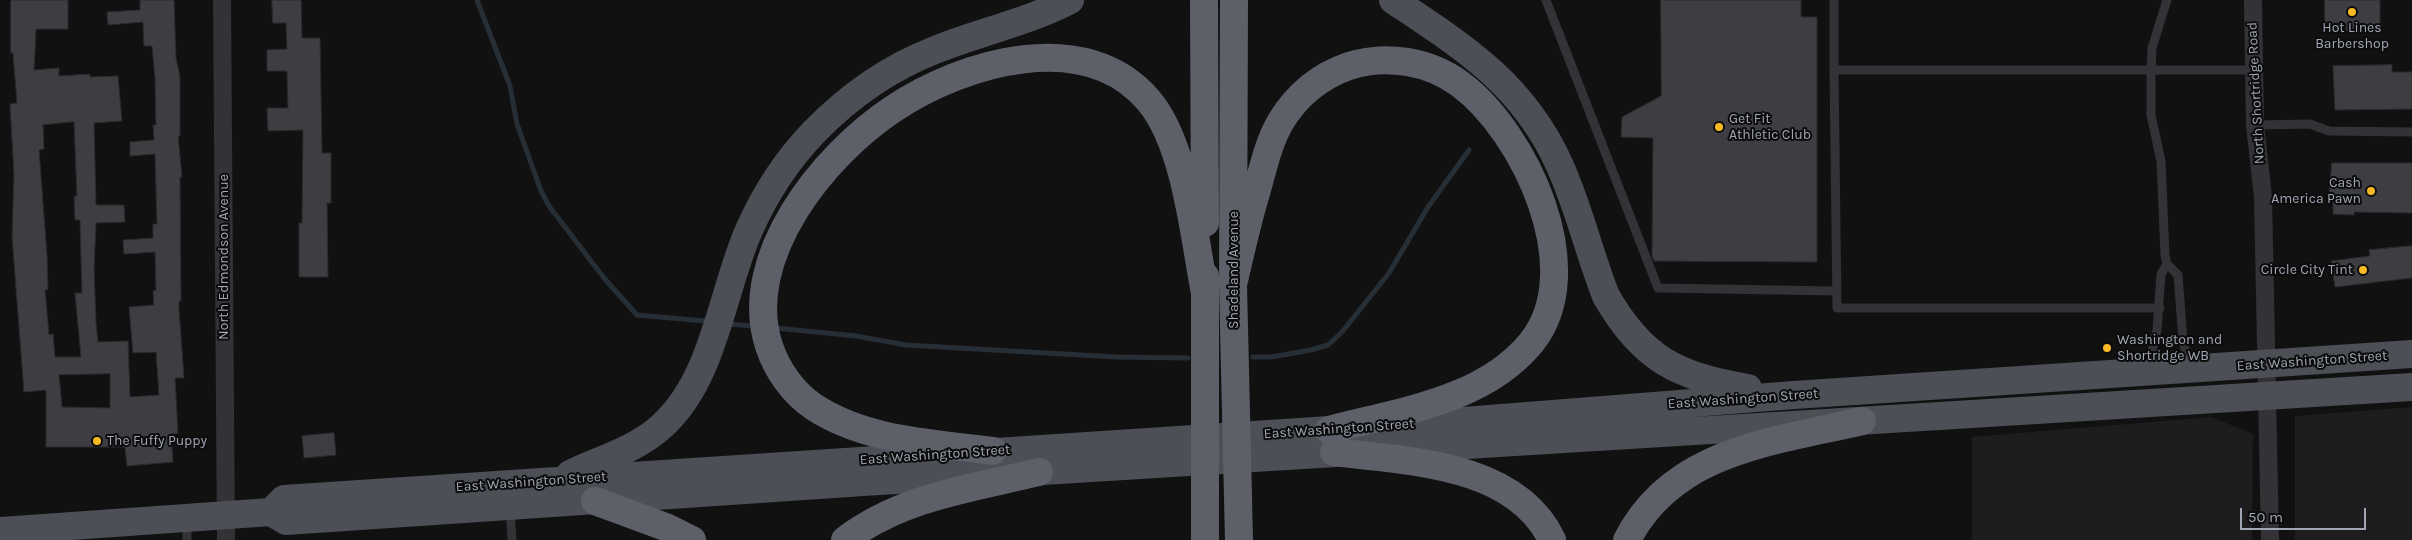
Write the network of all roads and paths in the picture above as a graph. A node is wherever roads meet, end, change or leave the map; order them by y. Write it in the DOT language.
graph roads {
  1 [pos="222,0"];
  2 [pos="1070,0"];
  3 [pos="1204,0"];
  4 [pos="1234,0"];
  5 [pos="1393,0"];
  6 [pos="1546,0"];
  7 [pos="1834,0"];
  8 [pos="2167,0"];
  9 [pos="2253,0"];
  10 [pos="1834,70"];
  11 [pos="2253,70"];
  12 [pos="2151,71"];
  13 [pos="2255,125"];
  14 [pos="2412,132"];
  15 [pos="2167,264"];
  16 [pos="1233,285"];
  17 [pos="1836,290"];
  18 [pos="1205,293"];
  19 [pos="2160,308"];
  20 [pos="2412,354"];
  21 [pos="2267,365"];
  22 [pos="2190,370"];
  23 [pos="2147,373"];
  24 [pos="2412,387"];
  25 [pos="1794,395"];
  26 [pos="2268,396"];
  27 [pos="1862,421"];
  28 [pos="1332,441"];
  29 [pos="993,451"];
  30 [pos="1164,452"];
  31 [pos="1039,472"];
  32 [pos="555,480"];
  33 [pos="595,501"];
  34 [pos="510,507"];
  35 [pos="271,512"];
  36 [pos="226,527"];
  37 [pos="187,529"];
  38 [pos="0,531"];
  39 [pos="1240,537"];
  40 [pos="512,540"];
  41 [pos="692,540"];
  42 [pos="845,540"];
  43 [pos="1206,540"];
  44 [pos="1552,540"];
  45 [pos="1627,540"];
  46 [pos="2270,540"];
  1 -- 36 [label="street, North Edmondson Avenue"];
  2 -- 32 [label="main road"];
  3 -- 18 [label="highway, Shadeland Avenue"];
  4 -- 16 [label="highway, Shadeland Avenue"];
  5 -- 25 [label="main road"];
  6 -- 17 [label="lane"];
  7 -- 10 [label="lane"];
  8 -- 12 [label="lane"];
  9 -- 11 [label="street, North Shortridge Road"];
  10 -- 12 [label="lane"];
  10 -- 17 [label="lane"];
  11 -- 12 [label="lane"];
  11 -- 13 [label="street, North Shortridge Road"];
  12 -- 15 [label="lane"];
  13 -- 14 [label="lane"];
  13 -- 21 [label="street, North Shortridge Road"];
  15 -- 19 [label="lane"];
  15 -- 22 [label="lane"];
  16 -- 28 [label="highway"];
  16 -- 39 [label="highway, Shadeland Avenue"];
  17 -- 19 [label="lane"];
  18 -- 29 [label="highway"];
  18 -- 43 [label="highway, Shadeland Avenue"];
  19 -- 23 [label="lane"];
  20 -- 21 [label="main road, East Washington Street"];
  21 -- 22 [label="main road, East Washington Street"];
  21 -- 26 [label="street, North Shortridge Road"];
  22 -- 23 [label="main road, East Washington Street"];
  23 -- 25 [label="main road, East Washington Street"];
  24 -- 26 [label="main road, East Washington Street"];
  25 -- 28 [label="main road, East Washington Street"];
  26 -- 27 [label="main road, East Washington Street"];
  26 -- 46 [label="street, North Shortridge Road"];
  27 -- 28 [label="main road, East Washington Street"];
  27 -- 45 [label="highway"];
  28 -- 30 [label="main road, East Washington Street"];
  28 -- 44 [label="highway"];
  29 -- 30 [label="main road, East Washington Street"];
  29 -- 32 [label="main road, East Washington Street"];
  30 -- 31 [label="main road, East Washington Street"];
  31 -- 33 [label="main road, East Washington Street"];
  31 -- 42 [label="highway"];
  32 -- 35 [label="main road, East Washington Street"];
  33 -- 34 [label="main road, East Washington Street"];
  33 -- 41 [label="highway"];
  34 -- 35 [label="main road, East Washington Street"];
  34 -- 40 [label="lane"];
  35 -- 36 [label="main road, East Washington Street"];
  36 -- 37 [label="main road, East Washington Street"];
  37 -- 38 [label="main road, East Washington Street"];
}
